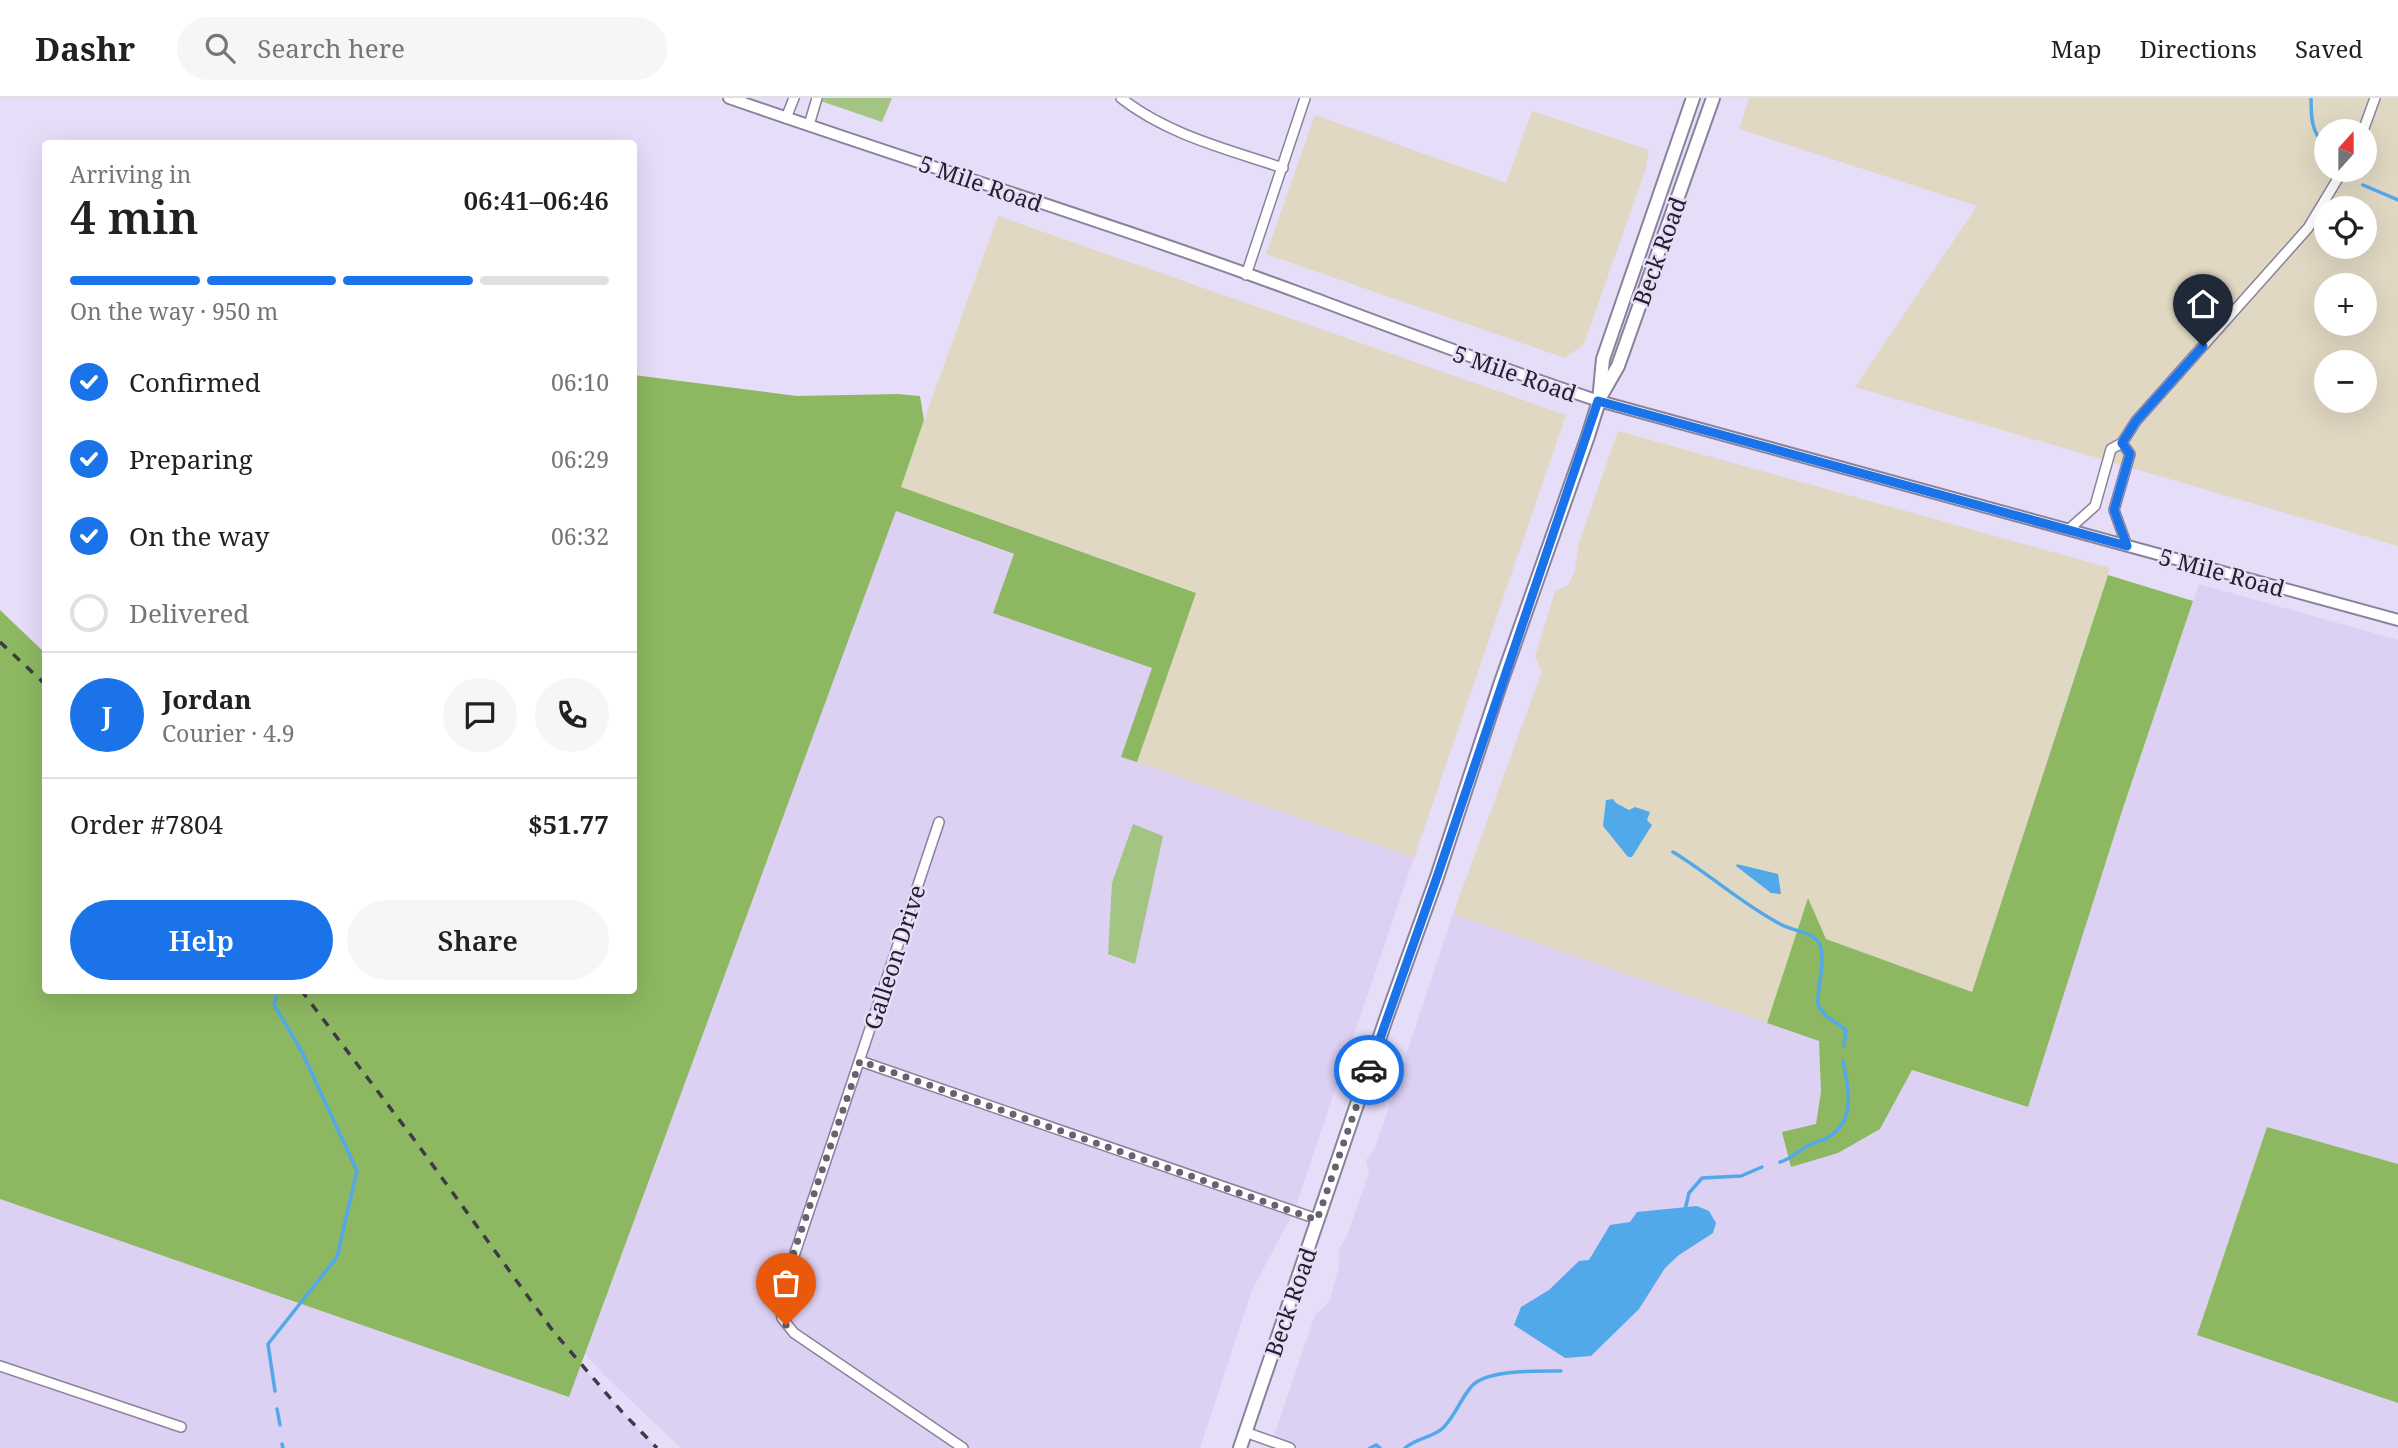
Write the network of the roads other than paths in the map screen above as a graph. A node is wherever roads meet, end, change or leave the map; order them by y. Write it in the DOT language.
graph roads {
  1 [pos="729,98"];
  2 [pos="794,98"];
  3 [pos="817,98"];
  4 [pos="1121,98"];
  5 [pos="1305,98"];
  6 [pos="1693,98"];
  7 [pos="1713,98"];
  8 [pos="2375,98"];
  9 [pos="786,118"];
  10 [pos="2367,119"];
  11 [pos="809,125"];
  12 [pos="1283,168"];
  13 [pos="2336,182"];
  14 [pos="1246,275"];
  15 [pos="1598,401"];
  16 [pos="2122,443"];
  17 [pos="2068,530"];
  18 [pos="2127,546"];
  19 [pos="2398,620"];
  20 [pos="939,822"];
  21 [pos="860,1061"];
  22 [pos="1317,1220"];
  23 [pos="0,1366"];
  24 [pos="181,1427"];
  25 [pos="1245,1432"];
  26 [pos="962,1448"];
  27 [pos="1240,1448"];
  28 [pos="1290,1448"];
  1 -- 9 [label="street, 5 Mile Road"];
  2 -- 9 [label="street"];
  3 -- 11 [label="street"];
  4 -- 12 [label="street"];
  5 -- 12 [label="street"];
  6 -- 15 [label="main road, Beck Road"];
  7 -- 15 [label="main road, Beck Road"];
  8 -- 10 [label="street"];
  9 -- 11 [label="street, 5 Mile Road"];
  11 -- 14 [label="street, 5 Mile Road"];
  12 -- 14 [label="street"];
  13 -- 16 [label="street"];
  14 -- 15 [label="street, 5 Mile Road"];
  15 -- 17 [label="street, 5 Mile Road"];
  15 -- 22 [label="main road, Beck Road"];
  16 -- 17 [label="street"];
  16 -- 18 [label="street"];
  17 -- 18 [label="street, 5 Mile Road"];
  18 -- 19 [label="street, 5 Mile Road"];
  20 -- 21 [label="street, Galleon Drive"];
  21 -- 22 [label="street"];
  21 -- 26 [label="street, Galleon Drive"];
  22 -- 25 [label="main road, Beck Road"];
  23 -- 24 [label="street"];
  25 -- 27 [label="main road, Beck Road"];
  25 -- 28 [label="street"];
}
